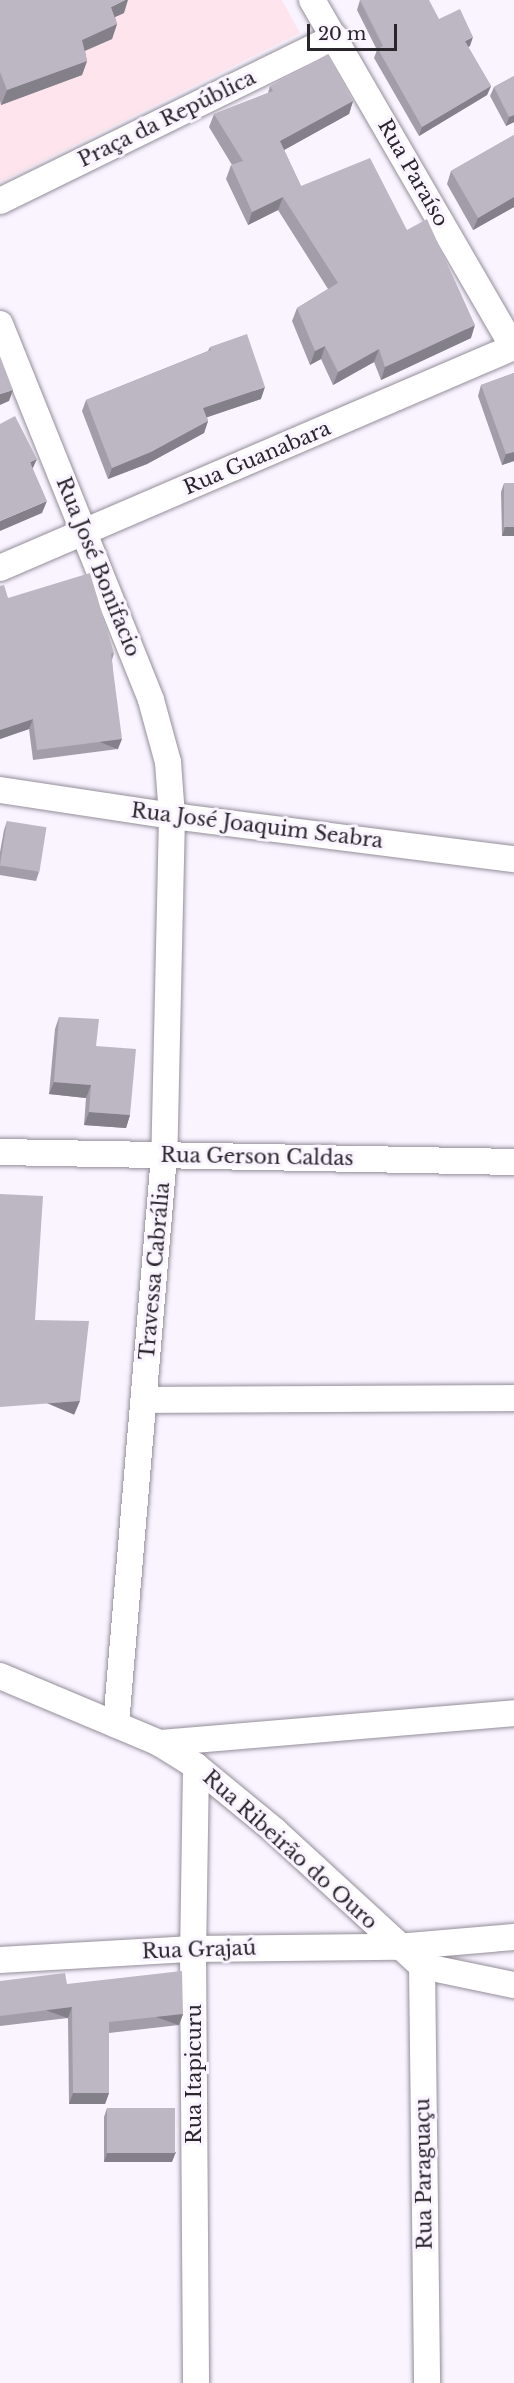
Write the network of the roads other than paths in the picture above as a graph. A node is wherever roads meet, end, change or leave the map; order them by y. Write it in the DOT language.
graph roads {
  1 [pos="312,0"];
  2 [pos="335,37"];
  3 [pos="0,201"];
  4 [pos="0,324"];
  5 [pos="514,347"];
  6 [pos="84,532"];
  7 [pos="0,568"];
  8 [pos="0,790"];
  9 [pos="171,816"];
  10 [pos="514,859"];
  11 [pos="0,1152"];
  12 [pos="164,1156"];
  13 [pos="514,1162"];
  14 [pos="514,1398"];
  15 [pos="144,1400"];
  16 [pos="0,1676"];
  17 [pos="514,1713"];
  18 [pos="116,1724"];
  19 [pos="159,1743"];
  20 [pos="196,1766"];
  21 [pos="514,1937"];
  22 [pos="398,1947"];
  23 [pos="193,1949"];
  24 [pos="0,1960"];
  25 [pos="422,1966"];
  26 [pos="514,1985"];
  27 [pos="196,2383"];
  28 [pos="427,2383"];
  1 -- 2 [label="street, Rua Paraíso"];
  2 -- 3 [label="street, Praça da República"];
  2 -- 5 [label="street, Rua Paraíso"];
  4 -- 6 [label="street, Rua José Bonifacio"];
  5 -- 6 [label="street, Rua Guanabara"];
  6 -- 7 [label="street, Rua Guanabara"];
  6 -- 9 [label="street, Rua José Bonifacio"];
  8 -- 9 [label="street, Rua José Joaquim Seabra"];
  9 -- 10 [label="street, Rua José Joaquim Seabra"];
  9 -- 12 [label="street, Travessa Cabrália"];
  11 -- 12 [label="street, Rua Gerson Caldas"];
  12 -- 13 [label="street, Rua Gerson Caldas"];
  12 -- 15 [label="street, Travessa Cabrália"];
  14 -- 15 [label="street"];
  15 -- 18 [label="street, Travessa Cabrália"];
  16 -- 18 [label="street, Rua Ribeirão do Ouro"];
  17 -- 19 [label="street"];
  18 -- 19 [label="street, Rua Ribeirão do Ouro"];
  19 -- 20 [label="street, Rua Ribeirão do Ouro"];
  20 -- 22 [label="street, Rua Ribeirão do Ouro"];
  20 -- 23 [label="street, Rua Itapicuru"];
  21 -- 22 [label="street, Rua Grajaú"];
  22 -- 23 [label="street, Rua Grajaú"];
  22 -- 25 [label="street, Rua Ribeirão do Ouro"];
  23 -- 24 [label="street, Rua Grajaú"];
  23 -- 27 [label="street, Rua Itapicuru"];
  25 -- 26 [label="street, Rua Ribeirão do Ouro"];
  25 -- 28 [label="street, Rua Paraguaçu"];
}
